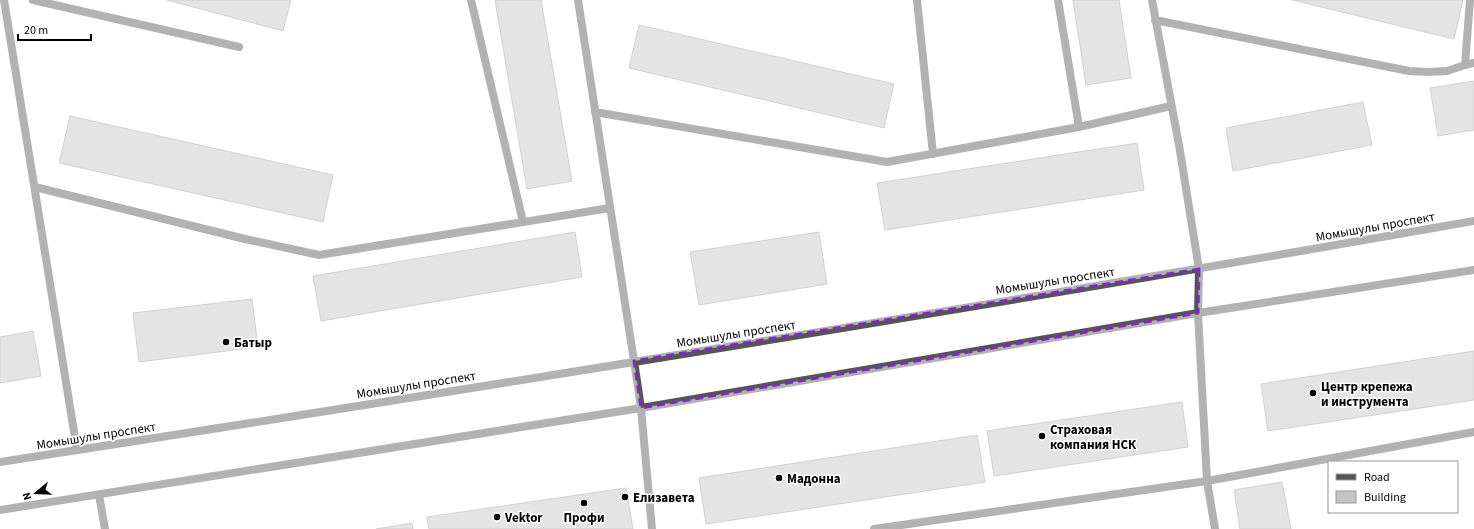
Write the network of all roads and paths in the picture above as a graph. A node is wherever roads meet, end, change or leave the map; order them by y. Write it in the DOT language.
graph roads {
  1 [pos="4,0"];
  2 [pos="33,0"];
  3 [pos="472,0"];
  4 [pos="578,0"];
  5 [pos="917,0"];
  6 [pos="1058,0"];
  7 [pos="1152,0"];
  8 [pos="1470,0"];
  9 [pos="1155,20"];
  10 [pos="239,47"];
  11 [pos="1474,63"];
  12 [pos="1465,65"];
  13 [pos="1171,106"];
  14 [pos="595,112"];
  15 [pos="1079,127"];
  16 [pos="933,154"];
  17 [pos="35,187"];
  18 [pos="610,208"];
  19 [pos="1474,221"];
  20 [pos="523,222"];
  21 [pos="1199,269"];
  22 [pos="1474,270"];
  23 [pos="1198,313"];
  24 [pos="634,362"];
  25 [pos="641,408"];
  26 [pos="1474,432"];
  27 [pos="78,450"];
  28 [pos="0,462"];
  29 [pos="1207,481"];
  30 [pos="99,495"];
  31 [pos="0,510"];
  32 [pos="106,529"];
  33 [pos="652,529"];
  34 [pos="874,529"];
  35 [pos="1214,529"];
  1 -- 17 [label="street"];
  2 -- 10 [label="street"];
  3 -- 20 [label="street"];
  4 -- 14 [label="street"];
  5 -- 16 [label="street"];
  6 -- 15 [label="street"];
  7 -- 9 [label="street"];
  8 -- 12 [label="street"];
  9 -- 12 [label="street"];
  9 -- 13 [label="street"];
  11 -- 12 [label="street"];
  13 -- 15 [label="street"];
  13 -- 21 [label="street"];
  14 -- 16 [label="street"];
  14 -- 18 [label="street"];
  15 -- 16 [label="street"];
  17 -- 20 [label="street"];
  17 -- 27 [label="street"];
  18 -- 20 [label="street"];
  18 -- 24 [label="street"];
  19 -- 21 [label="street, Момышулы проспект"];
  21 -- 23 [label="street"];
  21 -- 24 [label="street, Момышулы проспект"];
  22 -- 23 [label="street"];
  23 -- 25 [label="street"];
  23 -- 29 [label="street"];
  24 -- 25 [label="street"];
  24 -- 27 [label="street, Момышулы проспект"];
  25 -- 30 [label="street"];
  25 -- 33 [label="street"];
  26 -- 29 [label="street"];
  27 -- 28 [label="street, Момышулы проспект"];
  29 -- 34 [label="street"];
  29 -- 35 [label="street"];
  30 -- 31 [label="street"];
  30 -- 32 [label="street"];
}
